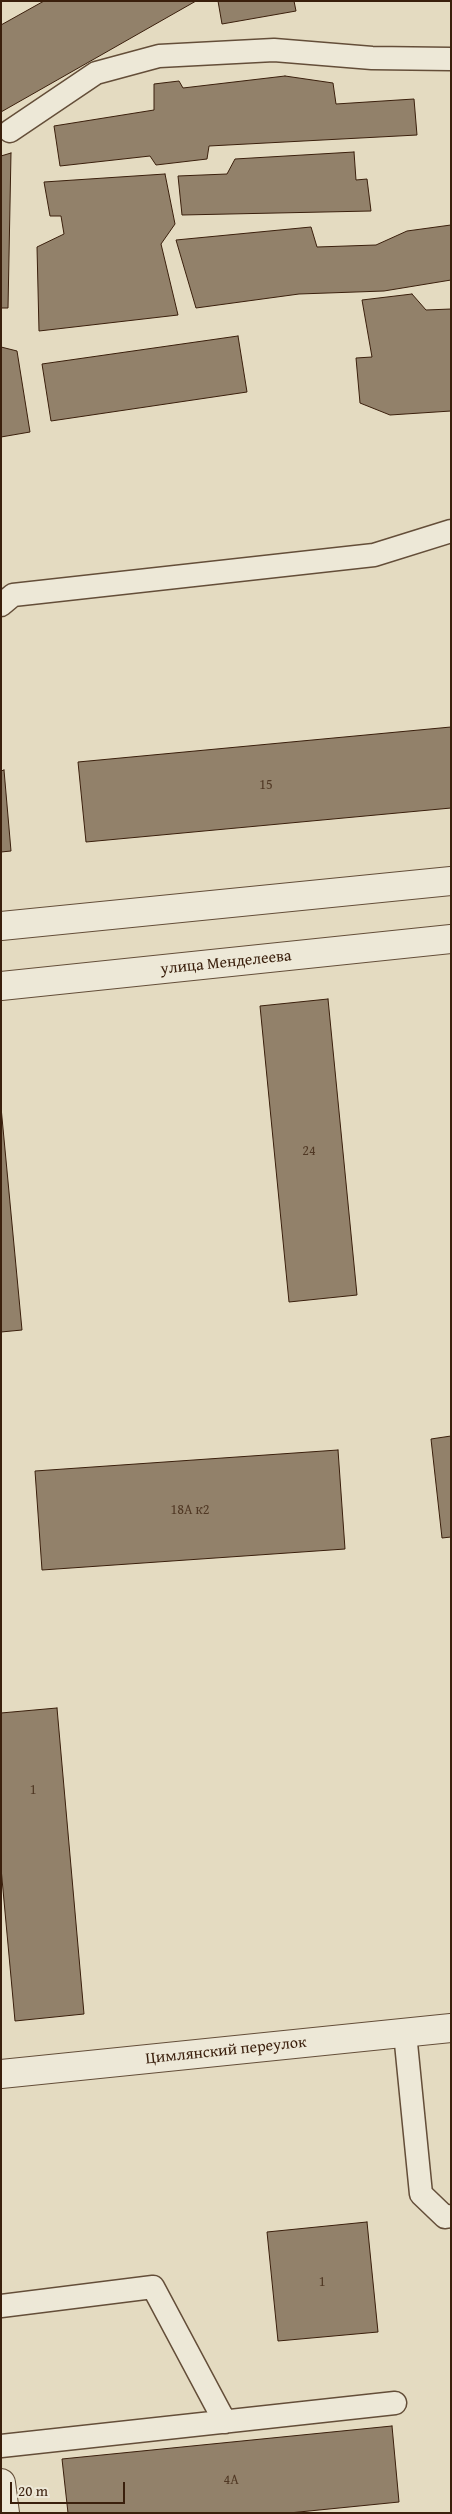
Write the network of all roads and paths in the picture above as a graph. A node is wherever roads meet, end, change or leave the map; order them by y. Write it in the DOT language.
graph roads {
  1 [pos="451,58"];
  2 [pos="10,131"];
  3 [pos="451,532"];
  4 [pos="1,604"];
  5 [pos="451,881"];
  6 [pos="1,926"];
  7 [pos="451,940"];
  8 [pos="1,986"];
  9 [pos="451,2028"];
  10 [pos="405,2032"];
  11 [pos="1,2074"];
  12 [pos="451,2216"];
  13 [pos="1,2306"];
  14 [pos="395,2403"];
  15 [pos="225,2422"];
  16 [pos="1,2446"];
  17 [pos="1,2483"];
  18 [pos="5,2513"];
  1 -- 2 [label="lane"];
  3 -- 4 [label="lane"];
  5 -- 6 [label="street"];
  7 -- 8 [label="street, улица Менделеева"];
  9 -- 10 [label="street, Цимлянский переулок"];
  10 -- 11 [label="street, Цимлянский переулок"];
  10 -- 12 [label="lane"];
  13 -- 15 [label="lane"];
  14 -- 15 [label="lane"];
  15 -- 16 [label="lane"];
  17 -- 18 [label="street"];
}
